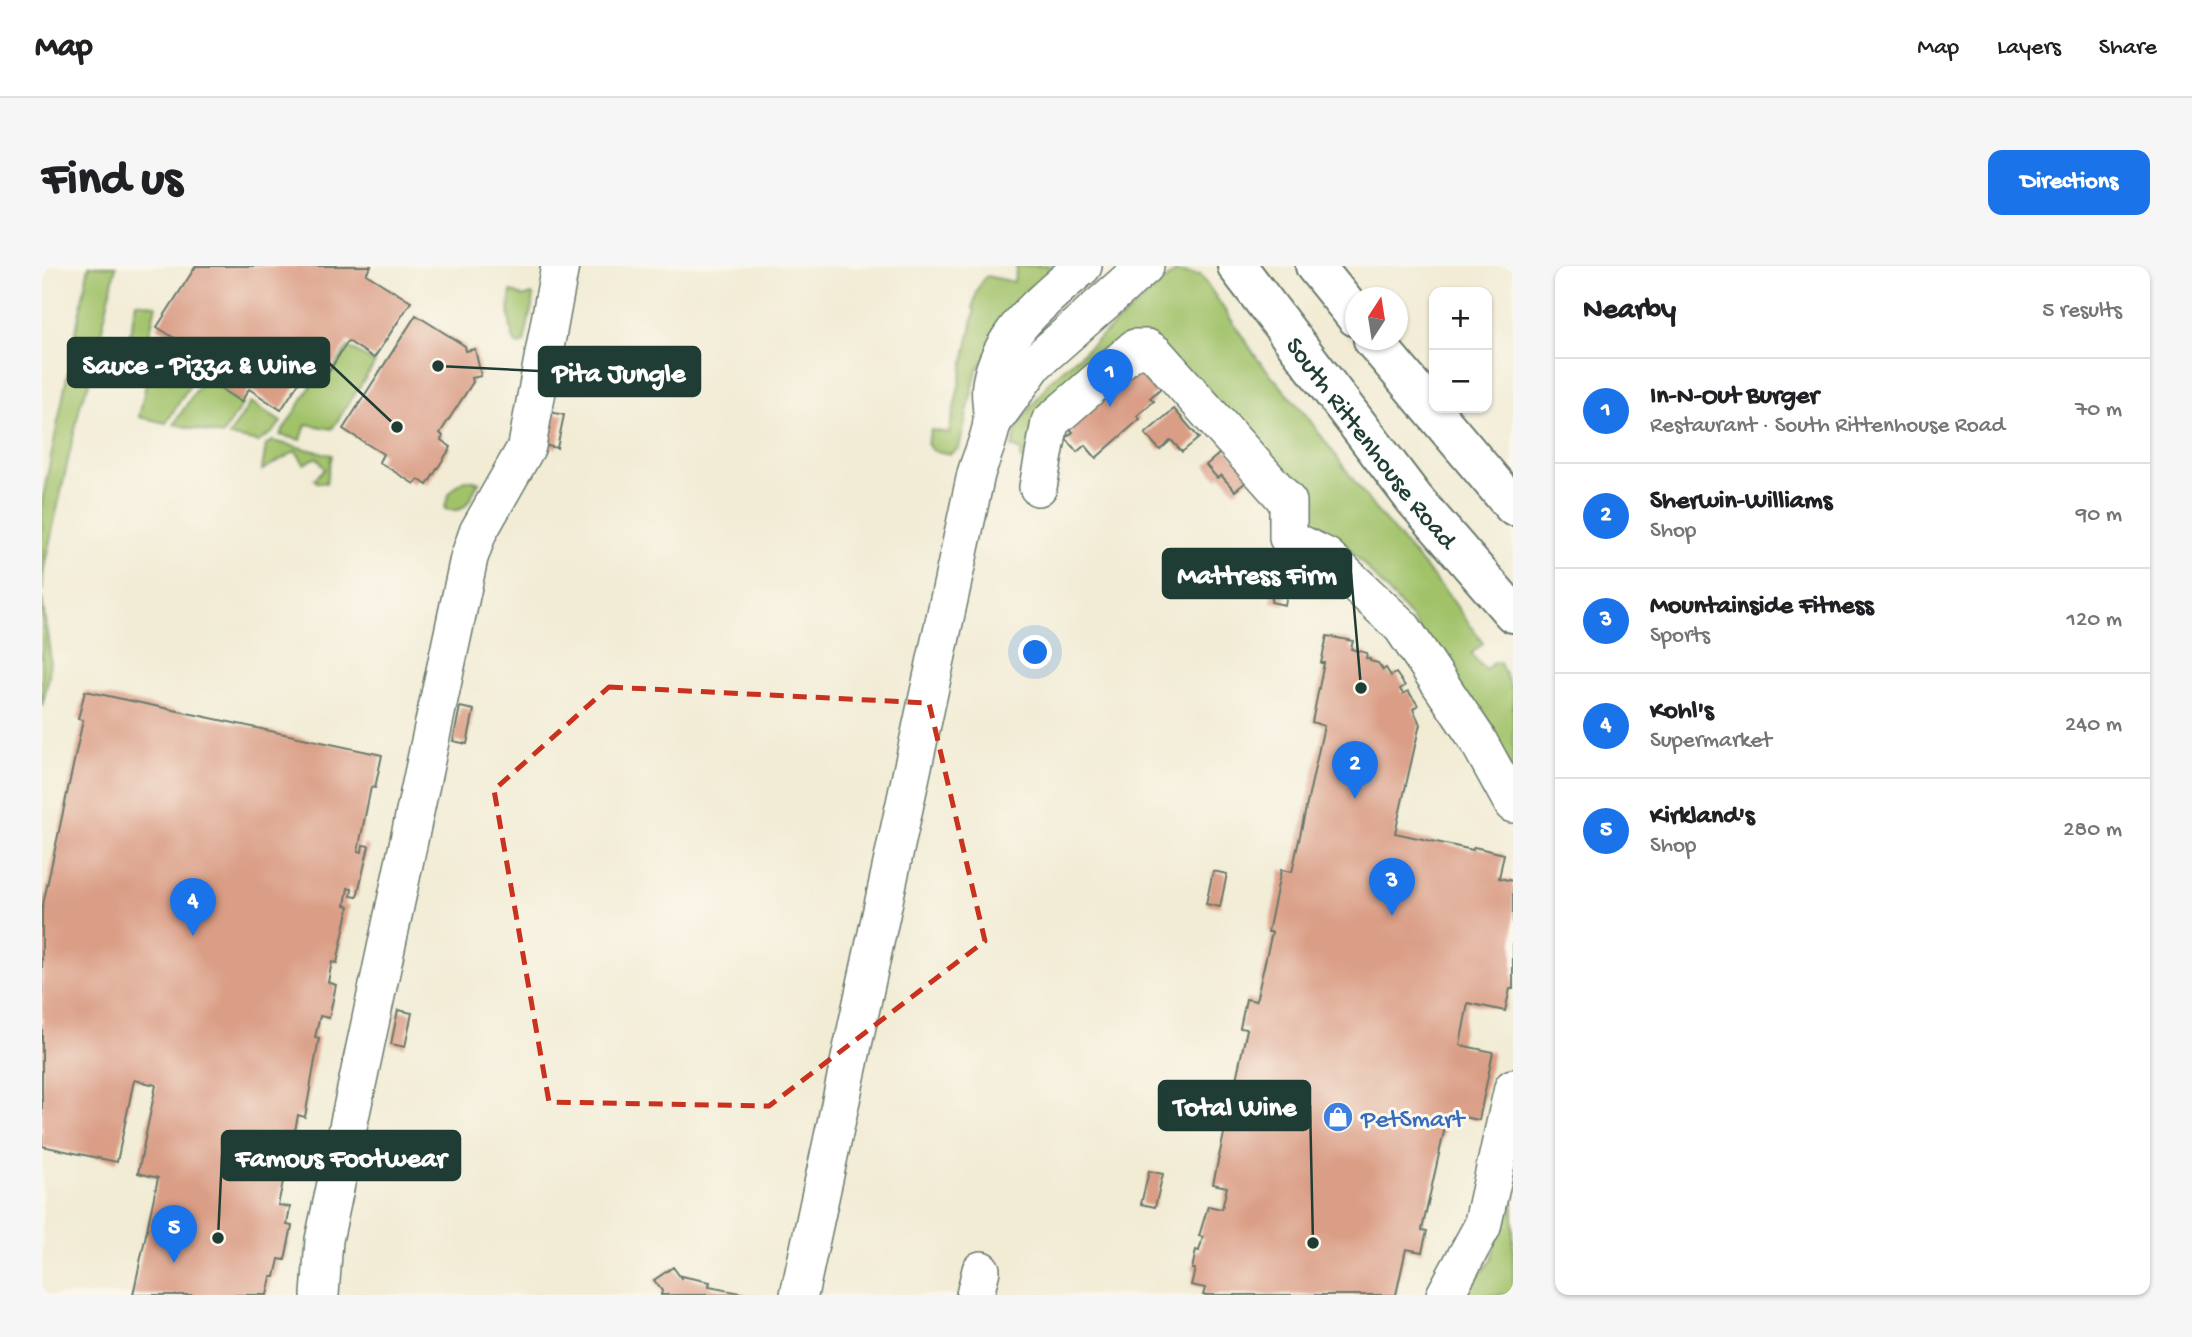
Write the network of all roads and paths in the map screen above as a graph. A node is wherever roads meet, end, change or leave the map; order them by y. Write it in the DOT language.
graph roads {
  1 [pos="561,266"];
  2 [pos="1083,266"];
  3 [pos="1145,266"];
  4 [pos="1237,266"];
  5 [pos="1315,266"];
  6 [pos="1345,303"];
  7 [pos="1381,350"];
  8 [pos="992,423"];
  9 [pos="1038,487"];
  10 [pos="1513,506"];
  11 [pos="1513,613"];
  12 [pos="1513,804"];
  13 [pos="1513,1088"];
  14 [pos="320,1295"];
  15 [pos="799,1295"];
  16 [pos="1445,1295"];
  1 -- 14 [label="lane"];
  2 -- 8 [label="lane"];
  3 -- 8 [label="lane"];
  4 -- 11 [label="main road, South Rittenhouse Road"];
  5 -- 6 [label="main road"];
  7 -- 10 [label="main road"];
  8 -- 15 [label="lane"];
  9 -- 12 [label="lane"];
  13 -- 16 [label="lane"];
}
